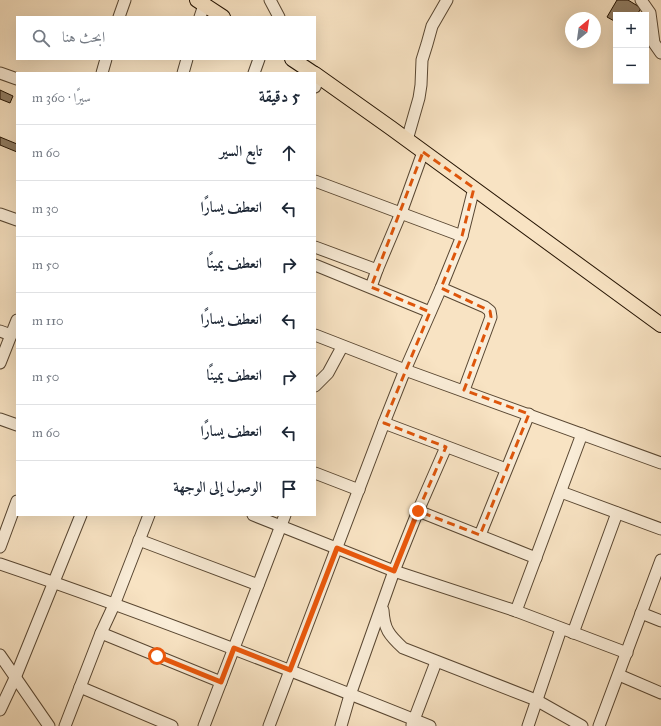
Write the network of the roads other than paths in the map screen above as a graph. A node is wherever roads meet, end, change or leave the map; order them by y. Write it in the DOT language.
graph roads {
  1 [pos="125,0"];
  2 [pos="270,0"];
  3 [pos="446,0"];
  4 [pos="641,0"];
  5 [pos="200,7"];
  6 [pos="120,16"];
  7 [pos="222,16"];
  8 [pos="278,16"];
  9 [pos="661,53"];
  10 [pos="106,60"];
  11 [pos="187,60"];
  12 [pos="259,60"];
  13 [pos="293,60"];
  14 [pos="102,72"];
  15 [pos="182,72"];
  16 [pos="254,72"];
  17 [pos="311,72"];
  18 [pos="0,73"];
  19 [pos="316,76"];
  20 [pos="16,79"];
  21 [pos="408,140"];
  22 [pos="423,152"];
  23 [pos="316,181"];
  24 [pos="474,188"];
  25 [pos="401,213"];
  26 [pos="0,214"];
  27 [pos="16,220"];
  28 [pos="462,236"];
  29 [pos="316,246"];
  30 [pos="316,266"];
  31 [pos="377,270"];
  32 [pos="371,287"];
  33 [pos="441,288"];
  34 [pos="430,312"];
  35 [pos="16,322"];
  36 [pos="661,325"];
  37 [pos="0,331"];
  38 [pos="11,335"];
  39 [pos="316,335"];
  40 [pos="342,346"];
  41 [pos="0,364"];
  42 [pos="405,370"];
  43 [pos="316,385"];
  44 [pos="464,390"];
  45 [pos="529,414"];
  46 [pos="0,419"];
  47 [pos="384,424"];
  48 [pos="16,425"];
  49 [pos="582,434"];
  50 [pos="446,447"];
  51 [pos="661,463"];
  52 [pos="506,469"];
  53 [pos="316,473"];
  54 [pos="359,490"];
  55 [pos="561,492"];
  56 [pos="16,504"];
  57 [pos="418,511"];
  58 [pos="617,513"];
  59 [pos="81,516"];
  60 [pos="149,516"];
  61 [pos="259,516"];
  62 [pos="283,520"];
  63 [pos="661,529"];
  64 [pos="480,535"];
  65 [pos="139,540"];
  66 [pos="0,547"];
  67 [pos="337,548"];
  68 [pos="536,558"];
  69 [pos="661,560"];
  70 [pos="0,564"];
  71 [pos="394,571"];
  72 [pos="54,582"];
  73 [pos="258,585"];
  74 [pos="114,605"];
  75 [pos="382,607"];
  76 [pos="516,611"];
  77 [pos="642,613"];
  78 [pos="661,621"];
  79 [pos="561,629"];
  80 [pos="101,633"];
  81 [pos="573,633"];
  82 [pos="234,648"];
  83 [pos="626,653"];
  84 [pos="0,655"];
  85 [pos="436,662"];
  86 [pos="290,670"];
  87 [pos="619,675"];
  88 [pos="15,678"];
  89 [pos="221,682"];
  90 [pos="80,687"];
  91 [pos="661,693"];
  92 [pos="350,695"];
  93 [pos="536,700"];
  94 [pos="0,710"];
  95 [pos="413,723"];
  96 [pos="49,726"];
  97 [pos="65,726"];
  98 [pos="172,726"];
  99 [pos="204,726"];
  100 [pos="270,726"];
  101 [pos="341,726"];
  102 [pos="430,726"];
  103 [pos="528,726"];
  104 [pos="582,726"];
  105 [pos="599,726"];
  1 -- 6 [label="street"];
  2 -- 8 [label="street"];
  3 -- 21 [label="street"];
  4 -- 9 [label="street"];
  5 -- 7 [label="main road"];
  10 -- 14 [label="street"];
  11 -- 15 [label="street"];
  12 -- 16 [label="street"];
  13 -- 17 [label="main road"];
  18 -- 20 [label="street"];
  19 -- 21 [label="main road"];
  21 -- 22 [label="main road"];
  22 -- 24 [label="main road"];
  22 -- 25 [label="street"];
  23 -- 25 [label="street"];
  24 -- 28 [label="street"];
  24 -- 36 [label="main road"];
  25 -- 28 [label="street"];
  25 -- 31 [label="street"];
  26 -- 27 [label="street"];
  28 -- 33 [label="street"];
  29 -- 31 [label="street"];
  30 -- 32 [label="street"];
  31 -- 32 [label="street"];
  32 -- 34 [label="street"];
  33 -- 34 [label="street"];
  33 -- 44 [label="street"];
  34 -- 42 [label="street"];
  35 -- 38 [label="street"];
  37 -- 38 [label="street"];
  38 -- 41 [label="street"];
  39 -- 40 [label="street"];
  40 -- 42 [label="street"];
  40 -- 43 [label="street"];
  42 -- 44 [label="street"];
  42 -- 47 [label="street"];
  44 -- 45 [label="street"];
  45 -- 49 [label="street"];
  45 -- 52 [label="street"];
  46 -- 48 [label="street"];
  47 -- 50 [label="street"];
  47 -- 54 [label="street"];
  49 -- 51 [label="street"];
  49 -- 55 [label="street"];
  50 -- 52 [label="street"];
  50 -- 57 [label="street"];
  52 -- 64 [label="street"];
  53 -- 54 [label="street"];
  54 -- 67 [label="street"];
  55 -- 58 [label="street"];
  55 -- 68 [label="street"];
  56 -- 66 [label="street"];
  57 -- 64 [label="street"];
  57 -- 71 [label="street"];
  58 -- 63 [label="street"];
  58 -- 81 [label="street"];
  59 -- 72 [label="street"];
  60 -- 65 [label="street"];
  61 -- 62 [label="street"];
  62 -- 67 [label="street"];
  62 -- 73 [label="street"];
  64 -- 68 [label="street"];
  65 -- 73 [label="street"];
  65 -- 74 [label="street"];
  67 -- 71 [label="street"];
  67 -- 86 [label="street"];
  68 -- 76 [label="street"];
  69 -- 77 [label="street"];
  70 -- 72 [label="street"];
  71 -- 75 [label="street"];
  71 -- 76 [label="street"];
  72 -- 74 [label="street"];
  72 -- 88 [label="street"];
  73 -- 82 [label="street"];
  74 -- 80 [label="street"];
  74 -- 82 [label="street"];
  75 -- 85 [label="street"];
  75 -- 92 [label="street"];
  76 -- 79 [label="street"];
  77 -- 78 [label="street"];
  77 -- 83 [label="street"];
  79 -- 81 [label="street"];
  79 -- 93 [label="street"];
  80 -- 89 [label="street"];
  80 -- 90 [label="street"];
  81 -- 83 [label="street"];
  82 -- 86 [label="street"];
  82 -- 89 [label="street"];
  83 -- 87 [label="street"];
  84 -- 88 [label="street"];
  85 -- 93 [label="street"];
  85 -- 95 [label="street"];
  86 -- 92 [label="street"];
  86 -- 100 [label="street"];
  87 -- 91 [label="street"];
  87 -- 105 [label="street"];
  88 -- 94 [label="street"];
  88 -- 96 [label="street"];
  89 -- 99 [label="street"];
  90 -- 97 [label="street"];
  90 -- 98 [label="street"];
  92 -- 95 [label="street"];
  92 -- 101 [label="street"];
  93 -- 103 [label="street"];
  93 -- 104 [label="street"];
  95 -- 102 [label="street"];
}
